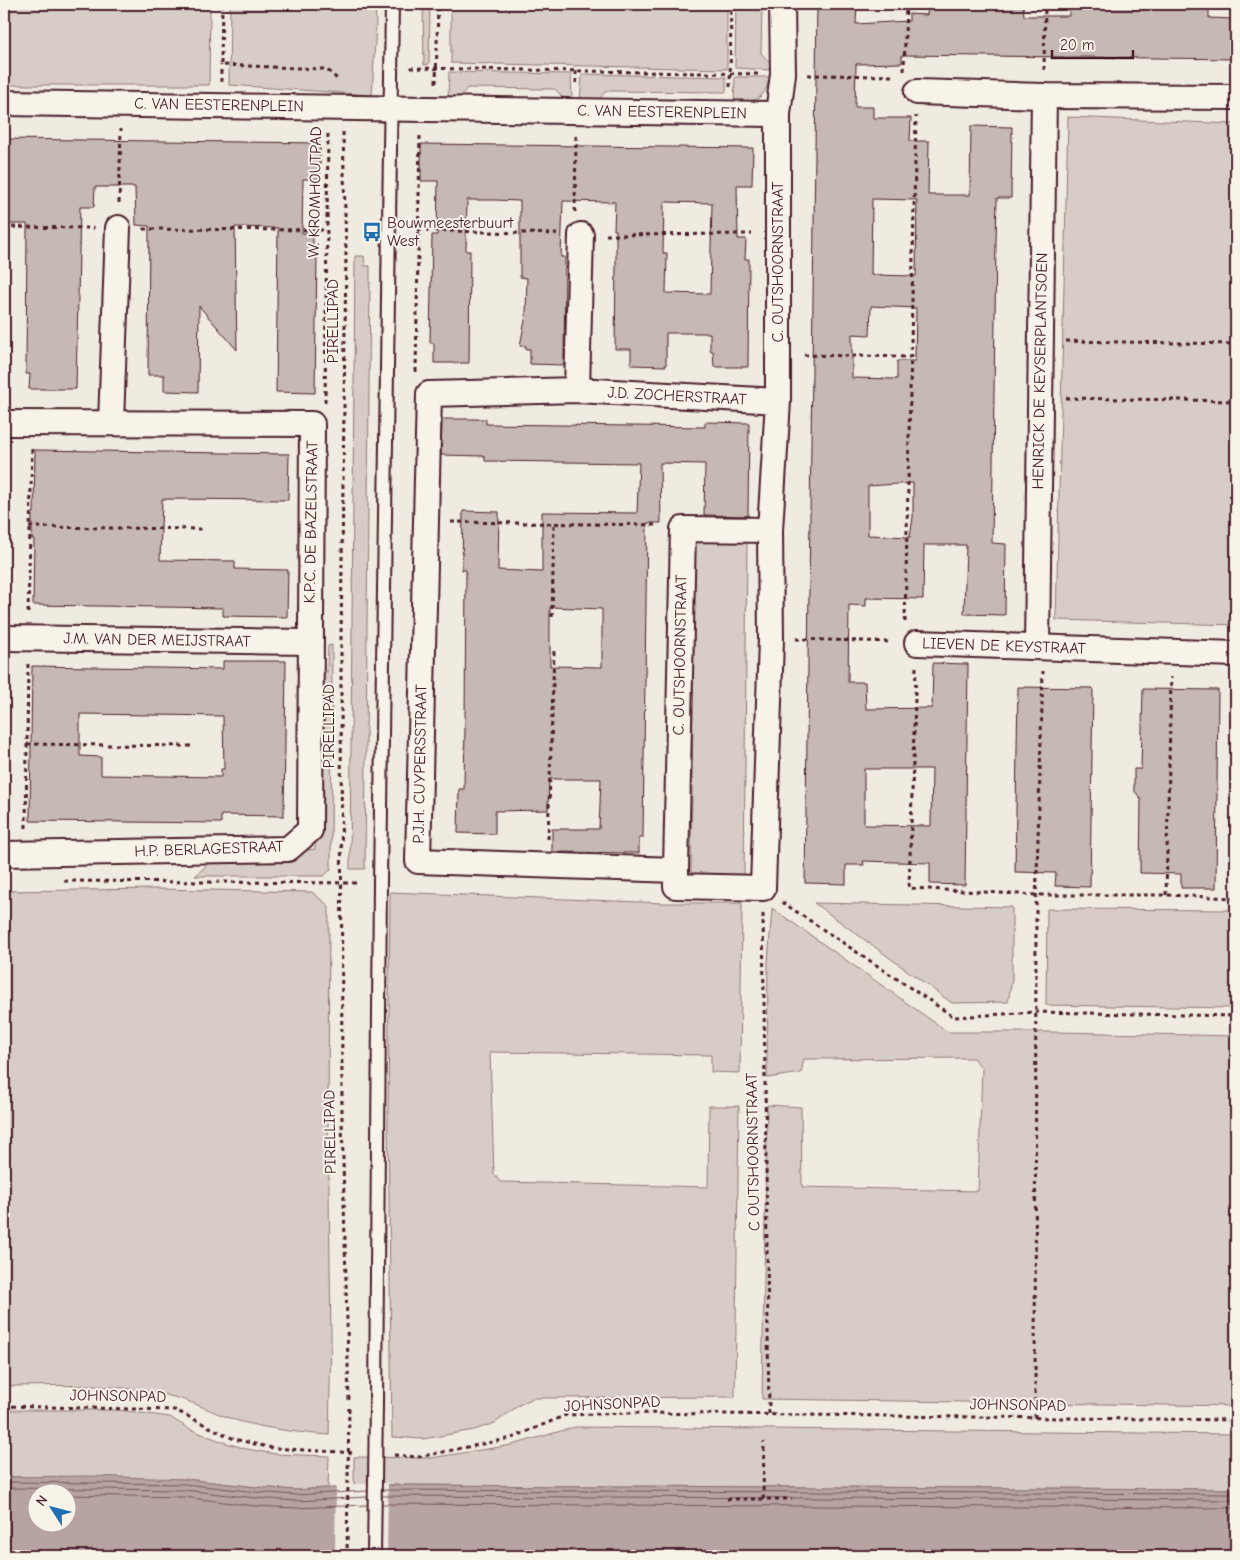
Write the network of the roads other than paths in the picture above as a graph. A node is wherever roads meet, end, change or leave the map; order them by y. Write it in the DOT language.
graph roads {
  1 [pos="392,4"];
  2 [pos="782,4"];
  3 [pos="910,84"];
  4 [pos="1044,96"];
  5 [pos="1236,97"];
  6 [pos="4,102"];
  7 [pos="390,108"];
  8 [pos="778,114"];
  9 [pos="578,225"];
  10 [pos="118,228"];
  11 [pos="577,390"];
  12 [pos="428,394"];
  13 [pos="778,402"];
  14 [pos="4,423"];
  15 [pos="111,423"];
  16 [pos="770,530"];
  17 [pos="4,638"];
  18 [pos="310,642"];
  19 [pos="910,643"];
  20 [pos="1040,646"];
  21 [pos="1236,654"];
  22 [pos="4,854"];
  23 [pos="676,870"];
  24 [pos="374,1556"];
  1 -- 7 [label="lane"];
  2 -- 8 [label="street"];
  3 -- 4 [label="street"];
  4 -- 5 [label="street"];
  4 -- 20 [label="street, HENRICK DE KEYSERPLANTSOEN"];
  6 -- 7 [label="street, C. VAN EESTERENPLEIN"];
  7 -- 8 [label="street, C. VAN EESTERENPLEIN"];
  7 -- 24 [label="lane, bridge"];
  8 -- 13 [label="street, C. OUTSHOORNSTRAAT"];
  9 -- 11 [label="street"];
  10 -- 15 [label="street"];
  11 -- 12 [label="street, J.D. ZOCHERSTRAAT"];
  11 -- 13 [label="street, J.D. ZOCHERSTRAAT"];
  12 -- 23 [label="street, P.J.H. CUYPERSSTRAAT"];
  13 -- 16 [label="street, C. OUTSHOORNSTRAAT"];
  14 -- 15 [label="street, K.P.C. DE BAZELSTRAAT"];
  15 -- 18 [label="street, K.P.C. DE BAZELSTRAAT"];
  16 -- 23 [label="street, C. OUTSHOORNSTRAAT"];
  16 -- 23 [label="street, C. OUTSHOORNSTRAAT"];
  17 -- 18 [label="street, J.M. VAN DER MEIJSTRAAT"];
  18 -- 22 [label="street, H.P. BERLAGESTRAAT"];
  19 -- 20 [label="street, LIEVEN DE KEYSTRAAT"];
  20 -- 21 [label="street, LIEVEN DE KEYSTRAAT"];
}
